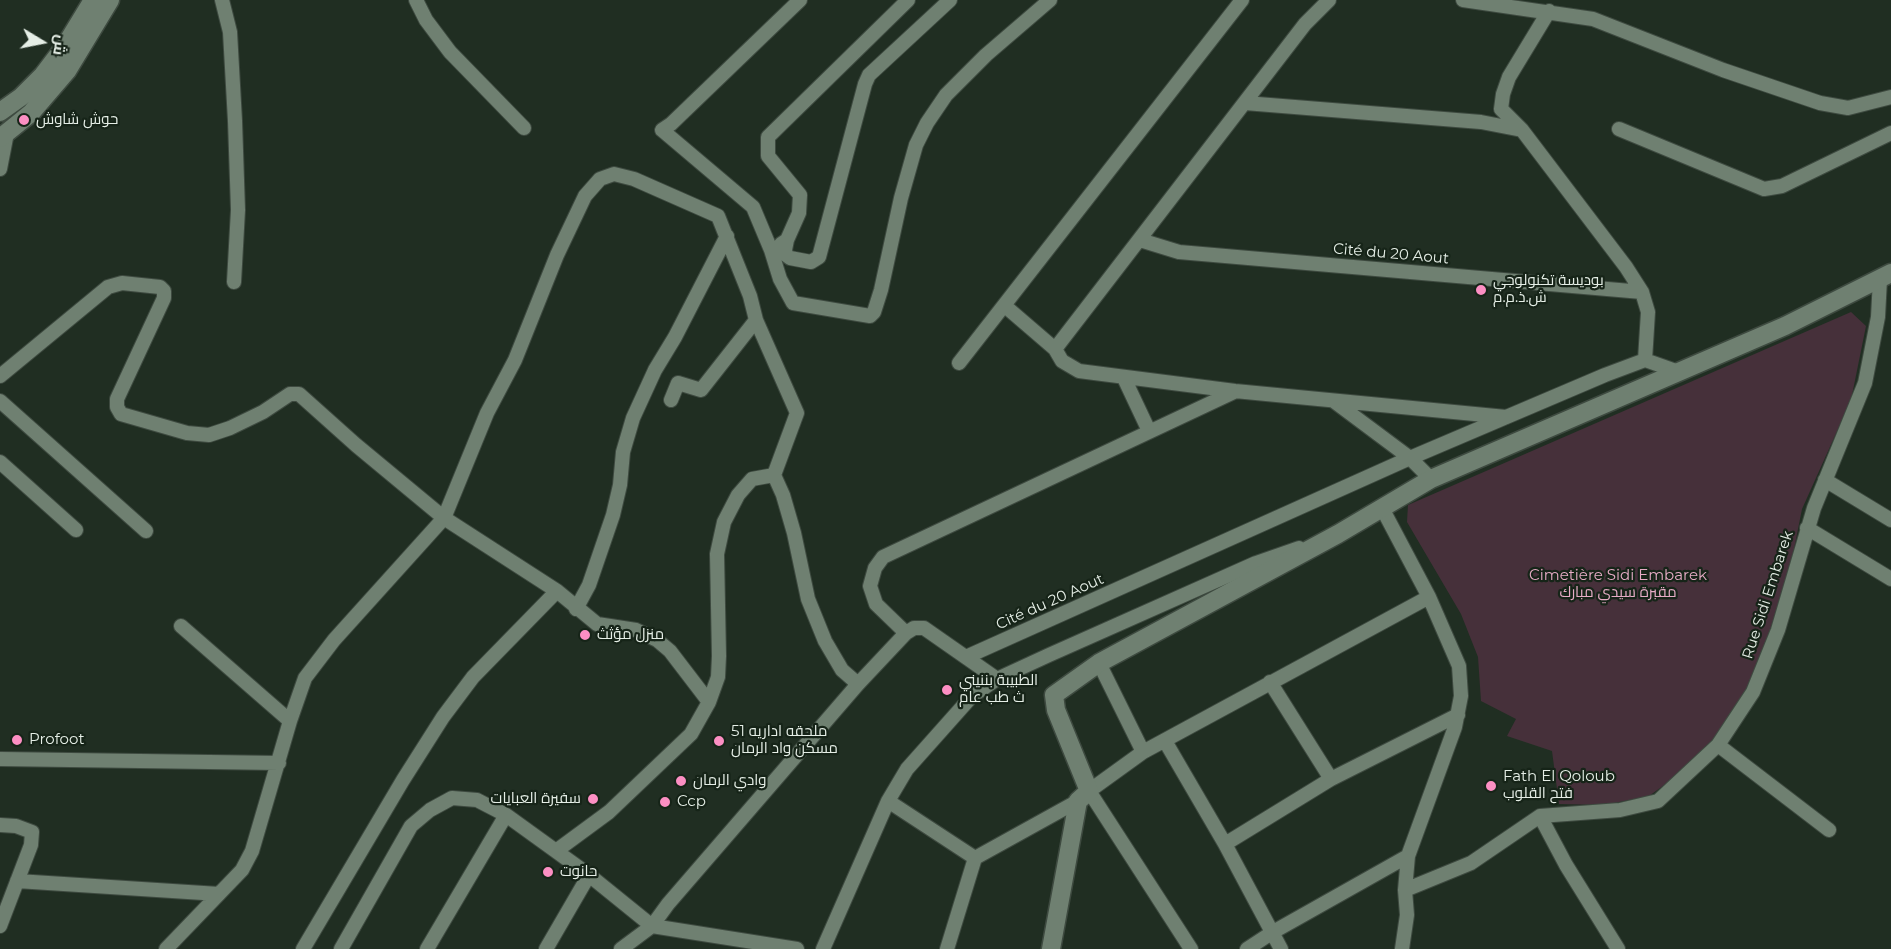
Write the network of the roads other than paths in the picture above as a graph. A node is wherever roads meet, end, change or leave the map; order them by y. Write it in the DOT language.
graph roads {
  1 [pos="93,0"];
  2 [pos="110,0"];
  3 [pos="222,0"];
  4 [pos="416,0"];
  5 [pos="800,0"];
  6 [pos="908,0"];
  7 [pos="950,0"];
  8 [pos="1050,0"];
  9 [pos="1242,0"];
  10 [pos="1329,0"];
  11 [pos="1463,0"];
  12 [pos="1549,11"];
  13 [pos="1891,97"];
  14 [pos="1245,104"];
  15 [pos="0,112"];
  16 [pos="524,128"];
  17 [pos="1619,129"];
  18 [pos="1522,130"];
  19 [pos="1891,133"];
  20 [pos="4,136"];
  21 [pos="0,169"];
  22 [pos="727,236"];
  23 [pos="787,240"];
  24 [pos="1140,240"];
  25 [pos="771,250"];
  26 [pos="1885,276"];
  27 [pos="234,282"];
  28 [pos="1642,292"];
  29 [pos="1005,306"];
  30 [pos="756,320"];
  31 [pos="1055,349"];
  32 [pos="1645,360"];
  33 [pos="959,363"];
  34 [pos="1678,372"];
  35 [pos="0,376"];
  36 [pos="1124,378"];
  37 [pos="1235,391"];
  38 [pos="671,400"];
  39 [pos="0,401"];
  40 [pos="1333,401"];
  41 [pos="1506,417"];
  42 [pos="1149,431"];
  43 [pos="1410,458"];
  44 [pos="0,462"];
  45 [pos="774,475"];
  46 [pos="1431,479"];
  47 [pos="1825,480"];
  48 [pos="1382,508"];
  49 [pos="444,518"];
  50 [pos="1891,520"];
  51 [pos="1807,528"];
  52 [pos="76,530"];
  53 [pos="146,531"];
  54 [pos="1338,534"];
  55 [pos="1891,579"];
  56 [pos="557,591"];
  57 [pos="1429,597"];
  58 [pos="576,609"];
  59 [pos="181,626"];
  60 [pos="906,633"];
  61 [pos="966,657"];
  62 [pos="1100,663"];
  63 [pos="997,679"];
  64 [pos="1270,682"];
  65 [pos="858,684"];
  66 [pos="709,702"];
  67 [pos="1458,715"];
  68 [pos="290,721"];
  69 [pos="1165,741"];
  70 [pos="1718,745"];
  71 [pos="1143,752"];
  72 [pos="0,759"];
  73 [pos="279,762"];
  74 [pos="1330,779"];
  75 [pos="1083,796"];
  76 [pos="888,801"];
  77 [pos="506,815"];
  78 [pos="1540,816"];
  79 [pos="0,825"];
  80 [pos="1829,830"];
  81 [pos="1225,844"];
  82 [pos="556,851"];
  83 [pos="1408,856"];
  84 [pos="975,858"];
  85 [pos="589,875"];
  86 [pos="17,881"];
  87 [pos="1405,890"];
  88 [pos="219,894"];
  89 [pos="0,926"];
  90 [pos="652,926"];
  91 [pos="1273,932"];
  92 [pos="166,949"];
  93 [pos="303,949"];
  94 [pos="341,949"];
  95 [pos="427,949"];
  96 [pos="546,949"];
  97 [pos="621,949"];
  98 [pos="797,949"];
  99 [pos="823,949"];
  100 [pos="947,949"];
  101 [pos="1051,949"];
  102 [pos="1191,949"];
  103 [pos="1247,949"];
  104 [pos="1281,949"];
  105 [pos="1402,949"];
  106 [pos="1618,949"];
  1 -- 15 [label="street"];
  2 -- 20 [label="street"];
  3 -- 27 [label="street"];
  4 -- 16 [label="street"];
  5 -- 25 [label="street"];
  6 -- 23 [label="street"];
  7 -- 23 [label="street"];
  8 -- 25 [label="street"];
  9 -- 29 [label="street"];
  10 -- 14 [label="street"];
  11 -- 12 [label="street"];
  12 -- 13 [label="street"];
  12 -- 18 [label="street"];
  14 -- 18 [label="street"];
  14 -- 24 [label="street"];
  17 -- 19 [label="street"];
  18 -- 28 [label="street"];
  20 -- 21 [label="street"];
  22 -- 30 [label="street"];
  22 -- 49 [label="street"];
  22 -- 58 [label="street"];
  23 -- 25 [label="street"];
  24 -- 28 [label="street, Cité du 20 Aout"];
  24 -- 31 [label="street"];
  26 -- 34 [label="street"];
  26 -- 47 [label="street, Rue Sidi Embarek"];
  28 -- 32 [label="street"];
  29 -- 31 [label="street, Cité du 20 Aout"];
  29 -- 33 [label="street"];
  30 -- 38 [label="street"];
  30 -- 45 [label="street"];
  31 -- 36 [label="street, Cité du 20 Aout"];
  32 -- 34 [label="street"];
  32 -- 41 [label="street, Cité du 20 Aout"];
  34 -- 46 [label="street"];
  35 -- 49 [label="street"];
  36 -- 37 [label="street, Cité du 20 Aout"];
  36 -- 42 [label="street"];
  37 -- 40 [label="street, Cité du 20 Aout"];
  37 -- 42 [label="street"];
  39 -- 53 [label="street"];
  40 -- 41 [label="street, Cité du 20 Aout"];
  40 -- 43 [label="street"];
  41 -- 43 [label="street, Cité du 20 Aout"];
  42 -- 60 [label="street"];
  43 -- 46 [label="street"];
  43 -- 61 [label="street, Cité du 20 Aout"];
  44 -- 52 [label="street"];
  45 -- 65 [label="street"];
  45 -- 66 [label="street"];
  46 -- 48 [label="street"];
  47 -- 50 [label="street"];
  47 -- 51 [label="street, Rue Sidi Embarek"];
  48 -- 54 [label="street"];
  48 -- 57 [label="street"];
  49 -- 56 [label="street"];
  49 -- 68 [label="street"];
  51 -- 55 [label="street"];
  51 -- 70 [label="street, Rue Sidi Embarek"];
  54 -- 62 [label="street"];
  54 -- 63 [label="street"];
  56 -- 58 [label="street"];
  56 -- 93 [label="street"];
  57 -- 64 [label="street"];
  57 -- 67 [label="street"];
  58 -- 66 [label="street"];
  59 -- 68 [label="street"];
  60 -- 61 [label="street"];
  60 -- 65 [label="street"];
  61 -- 63 [label="street"];
  62 -- 71 [label="street"];
  62 -- 75 [label="street"];
  63 -- 76 [label="street"];
  64 -- 69 [label="street"];
  64 -- 74 [label="street"];
  65 -- 90 [label="street"];
  66 -- 82 [label="street"];
  67 -- 74 [label="street"];
  67 -- 83 [label="street"];
  68 -- 73 [label="street"];
  69 -- 71 [label="street"];
  69 -- 81 [label="street"];
  70 -- 78 [label="street, Rue Sidi Embarek"];
  70 -- 80 [label="street"];
  71 -- 75 [label="street"];
  72 -- 73 [label="street"];
  73 -- 88 [label="street"];
  74 -- 81 [label="street"];
  75 -- 84 [label="street"];
  75 -- 101 [label="street"];
  75 -- 102 [label="street"];
  76 -- 84 [label="street"];
  76 -- 99 [label="street"];
  77 -- 82 [label="street"];
  77 -- 94 [label="street"];
  77 -- 95 [label="street"];
  78 -- 87 [label="street, Rue Sidi Embarek"];
  78 -- 106 [label="street"];
  79 -- 86 [label="street"];
  81 -- 91 [label="street"];
  82 -- 85 [label="street"];
  83 -- 87 [label="street"];
  83 -- 91 [label="street"];
  84 -- 100 [label="street"];
  85 -- 90 [label="street"];
  85 -- 96 [label="street"];
  86 -- 88 [label="street"];
  86 -- 89 [label="street"];
  87 -- 105 [label="street"];
  88 -- 92 [label="street"];
  90 -- 97 [label="street"];
  90 -- 98 [label="street"];
  91 -- 103 [label="street"];
  91 -- 104 [label="street"];
}
